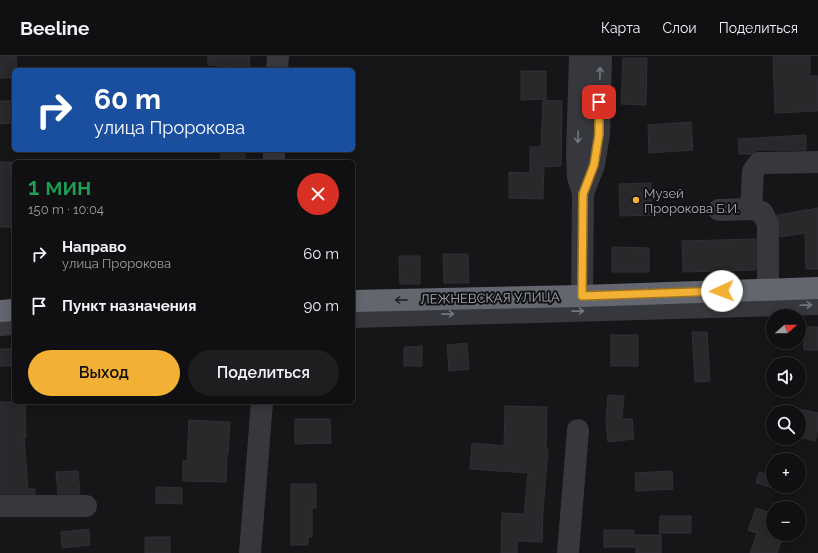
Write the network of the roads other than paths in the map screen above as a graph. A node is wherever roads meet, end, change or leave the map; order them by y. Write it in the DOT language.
graph roads {
  1 [pos="278,56"];
  2 [pos="580,56"];
  3 [pos="601,56"];
  4 [pos="277,68"];
  5 [pos="818,162"];
  6 [pos="583,194"];
  7 [pos="719,210"];
  8 [pos="751,210"];
  9 [pos="818,288"];
  10 [pos="768,289"];
  11 [pos="582,296"];
  12 [pos="355,301"];
  13 [pos="818,304"];
  14 [pos="12,310"];
  15 [pos="0,311"];
  16 [pos="355,317"];
  17 [pos="12,324"];
  18 [pos="0,325"];
  19 [pos="262,404"];
  20 [pos="578,430"];
  21 [pos="0,506"];
  22 [pos="86,506"];
  23 [pos="250,553"];
  24 [pos="568,553"];
  1 -- 4 [label="street"];
  2 -- 6 [label="street, one-way"];
  6 -- 3 [label="street, one-way"];
  5 -- 8 [label="street"];
  6 -- 11 [label="street"];
  7 -- 8 [label="street"];
  8 -- 10 [label="street"];
  9 -- 10 [label="highway, ЛЕЖНЕВСКАЯ УЛИЦА"];
  10 -- 11 [label="highway, ЛЕЖНЕВСКАЯ УЛИЦА"];
  11 -- 12 [label="highway, ЛЕЖНЕВСКАЯ УЛИЦА, one-way"];
  16 -- 13 [label="street, ЛЕЖНЕВСКАЯ УЛИЦА, one-way"];
  14 -- 15 [label="highway"];
  17 -- 18 [label="street"];
  19 -- 23 [label="street"];
  20 -- 24 [label="street"];
  21 -- 22 [label="street"];
}
